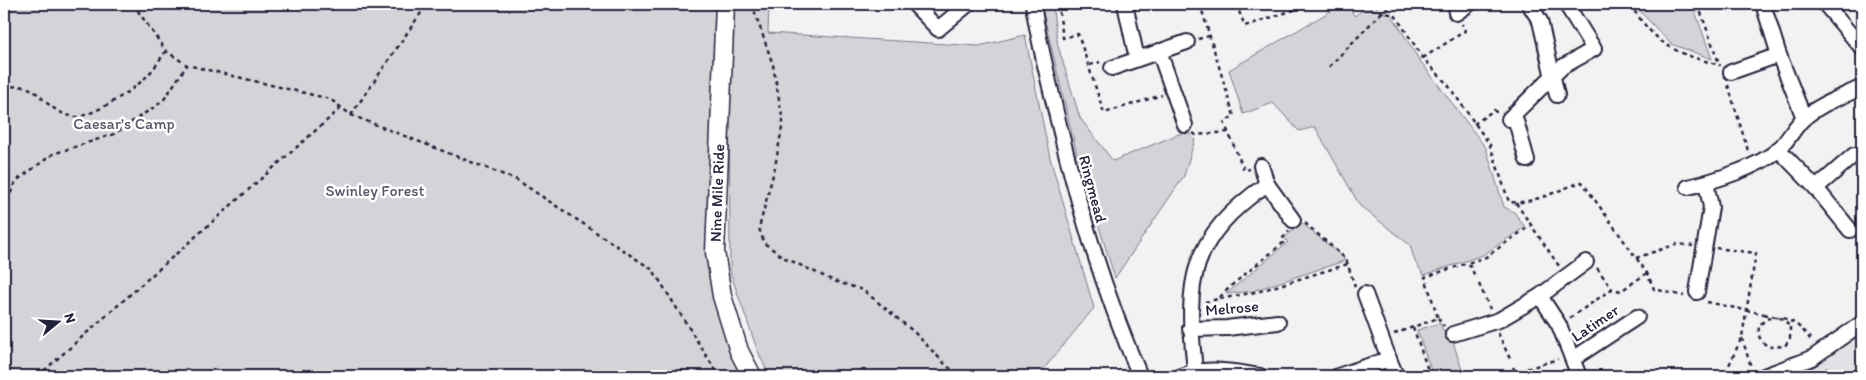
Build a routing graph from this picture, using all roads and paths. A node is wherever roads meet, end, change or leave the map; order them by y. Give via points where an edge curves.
1 (133, 4) edge
2 (427, 4) edge
3 (725, 4) edge
4 (752, 4) edge
5 (966, 4) edge
6 (1032, 4) edge
7 (1125, 4) edge
8 (1200, 4) edge
9 (1236, 4) edge
10 (1296, 4) edge
11 (1311, 4) edge
12 (1375, 4) edge
13 (1393, 4) edge
14 (1469, 4) edge
15 (1529, 4) edge
16 (1566, 4) edge
17 (1630, 4) edge
18 (1764, 4) edge
19 (1825, 4) edge
20 (920, 5) edge
21 (1297, 8) junction
22 (1382, 12) junction
23 (1456, 13) joint
24 (1187, 42) dead end
25 (1862, 48) edge
26 (166, 51) junction
27 (1160, 51) junction
28 (1779, 55) junction
29 (1423, 58) junction
30 (1137, 59) junction
31 (187, 65) junction
32 (1329, 67) dead end
33 (1112, 68) dead end
34 (1725, 69) joint
35 (1553, 76) junction
36 (1862, 87) edge
37 (4, 88) edge
38 (1557, 95) dead end
39 (341, 108) junction
40 (351, 115) junction
41 (1511, 116) junction
42 (1804, 118) junction
43 (1474, 124) junction
44 (1185, 125) joint
45 (1228, 132) junction
46 (1778, 149) junction
47 (1854, 155) dead end
48 (1527, 160) dead end
49 (1260, 166) joint
50 (1706, 183) junction
51 (1267, 184) junction
52 (1688, 187) dead end
53 (1816, 188) junction
54 (1516, 203) junction
55 (4, 208) edge
56 (1295, 222) junction
57 (1531, 225) junction
58 (1850, 230) dead end
59 (1705, 247) junction
60 (1636, 258) junction
61 (1586, 262) joint
62 (1468, 263) junction
63 (1348, 264) junction
64 (1647, 274) junction
65 (1566, 276) junction
66 (1476, 278) dead end
67 (1612, 289) junction
68 (1365, 294) joint
69 (1540, 296) junction
70 (1696, 297) junction
71 (1218, 299) junction
72 (1202, 302) dead end
73 (1747, 311) junction
74 (1637, 317) dead end
75 (1278, 322) dead end
76 (1862, 323) edge
77 (1559, 326) junction
78 (1413, 327) junction
79 (1190, 329) junction
80 (1453, 334) dead end
81 (1742, 337) junction
82 (1381, 339) junction
83 (1815, 344) dead end
84 (1572, 357) junction
85 (1389, 359) junction
86 (1513, 367) dead end
87 (1752, 367) dead end
88 (1826, 368) dead end
89 (1195, 370) junction
90 (1516, 373) junction
91 (38, 376) edge
92 (719, 376) edge
93 (752, 376) edge
94 (962, 376) edge
95 (1140, 376) edge
96 (1181, 376) edge
97 (1260, 376) edge
98 (1338, 376) edge
99 (1396, 376) edge
100 (1430, 376) edge
101 (1504, 376) edge
102 (1579, 376) edge
103 (1724, 376) edge
104 (1764, 376) edge
105 (1831, 376) edge

1 - 26 path
2 - 40 path
3 - 93 main road, Nine Mile Ride via 715,252 722,296 739,351
4 - 94 path via 773,65 783,122 759,228 764,243 783,257 834,281 863,290
5 - 20 street via 938,29
6 - 95 street, Ringmead via 1087,234 1118,326
7 - 30 street
8 - 45 path via 1234,116 1224,122
9 - 21 path via 1245,26
10 - 21 path
11 - 21 path
12 - 22 path
13 - 22 path
14 - 23 street
15 - 35 street via 1540,21
16 - 35 street via 1594,49 1562,67
17 - 34 path via 1663,44 1687,57
18 - 28 street
19 - 25 street
22 - 29 path via 1395,15
22 - 32 path
23 - 29 path via 1466,31
24 - 27 street
26 - 31 path
26 - 37 path via 148,76 130,90 92,111 74,116 59,112 36,91 18,85
27 - 30 street
27 - 44 street
28 - 34 street
28 - 42 street
29 - 43 path via 1448,85
30 - 33 street
31 - 39 path via 330,99
31 - 55 path via 162,101 114,134 53,154 16,181
35 - 38 street
35 - 41 street
36 - 42 street via 1824,104
39 - 40 path
39 - 91 path
40 - 92 path via 517,180 653,270
41 - 43 path via 1502,119 1494,110
41 - 48 street
42 - 46 street
43 - 54 path via 1490,145 1509,202
44 - 45 path via 1196,135
45 - 49 path via 1244,170
46 - 50 street via 1752,165
46 - 53 street
47 - 53 street
49 - 51 street
50 - 52 street
50 - 59 street via 1711,207
51 - 56 street
51 - 79 street, Melrose via 1240,203 1207,242 1198,262 1191,295
53 - 58 street
54 - 57 path
54 - 60 path via 1582,182
56 - 63 path via 1346,258
56 - 71 path via 1282,239 1283,243
57 - 62 path via 1486,258
57 - 65 path
59 - 60 path via 1678,244
59 - 70 street
59 - 73 path via 1756,253
60 - 64 path
61 - 65 street
61 - 67 path via 1590,259
62 - 66 path
62 - 78 path via 1425,277 1438,318
63 - 68 path via 1356,292
63 - 71 path via 1260,291
64 - 67 path via 1621,291
64 - 70 path via 1654,289
65 - 69 street
67 - 77 path
68 - 82 street
69 - 77 street, Latimer
69 - 80 street via 1499,320
70 - 73 path
71 - 72 path
73 - 81 path
73 - 83 path, bridge via 1764,314 1783,319 1790,327 1790,338 1785,346 1768,347 1761,340 1759,330 1762,322 1768,317 1776,315 1794,322
74 - 84 street, Latimer
75 - 79 street, Melrose
76 - 104 street via 1812,358
77 - 84 street, Latimer
78 - 82 path
78 - 100 path
79 - 89 street, Melrose
81 - 87 path
81 - 103 path
82 - 85 street
84 - 90 path
84 - 102 street, Latimer
85 - 98 street
85 - 99 street
86 - 90 path
88 - 105 path
89 - 96 street
89 - 97 street
90 - 101 path

